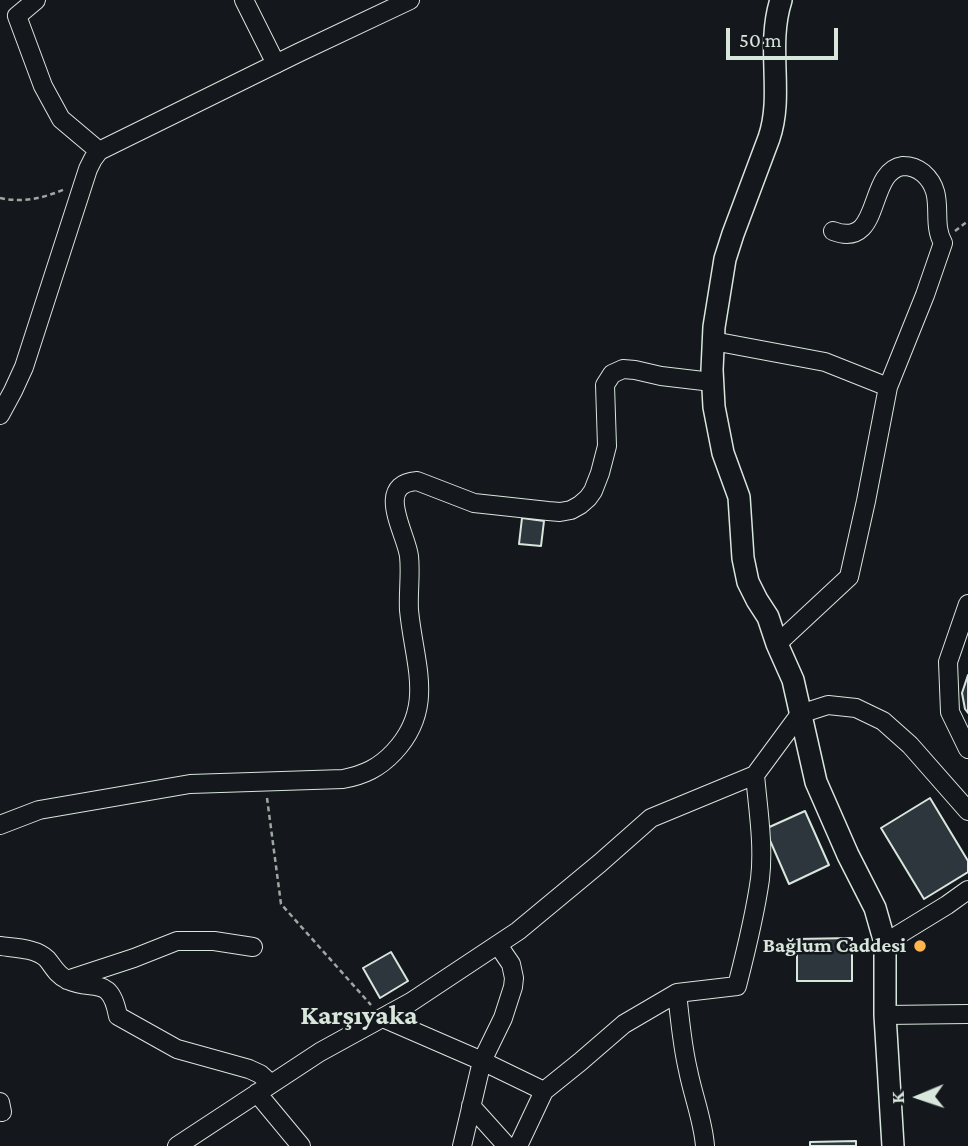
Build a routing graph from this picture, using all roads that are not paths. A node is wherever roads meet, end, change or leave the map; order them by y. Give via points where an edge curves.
1 (36, 0) edge
2 (244, 0) edge
3 (410, 0) edge
4 (781, 0) edge
5 (276, 64) junction
6 (99, 151) junction
7 (833, 231) dead end
8 (713, 341) junction
9 (712, 382) junction
10 (888, 387) junction
11 (0, 415) edge
12 (968, 604) edge
13 (777, 644) junction
14 (800, 715) junction
15 (968, 749) edge
16 (755, 775) junction
17 (968, 811) edge
18 (0, 825) edge
19 (968, 890) edge
20 (885, 943) junction
21 (498, 944) junction
22 (0, 946) edge
23 (253, 947) dead end
24 (67, 980) junction
25 (677, 993) junction
26 (885, 1014) junction
27 (968, 1014) edge
28 (383, 1018) junction
29 (482, 1061) junction
30 (264, 1088) junction
31 (544, 1091) junction
32 (471, 1105) junction
33 (177, 1146) edge
34 (301, 1146) edge
35 (461, 1146) edge
36 (507, 1146) edge
37 (518, 1146) edge
38 (705, 1146) edge
39 (894, 1146) edge

1 - 6 street via 17,16 43,86 61,119
2 - 5 street
3 - 5 street
4 - 8 main road via 774,30 773,123 727,252
5 - 6 street
6 - 11 street via 82,187 31,350
7 - 10 street via 853,233 863,226 890,171 902,166 922,172 935,189 943,243
8 - 9 main road
8 - 10 street via 825,362
9 - 13 main road via 723,453 739,497 745,571
9 - 18 street via 623,369 612,374 605,385 607,446 600,474 588,498 571,510 492,506 416,481 402,484 394,505 409,557 410,612 421,691 410,730 379,766 343,779 190,784 39,810
10 - 13 street via 849,577
12 - 15 street via 948,662 950,712
13 - 14 main road via 793,680
14 - 16 street
14 - 17 street via 828,705 856,708 883,721
14 - 20 main road via 816,782 875,908
16 - 21 street via 651,818
16 - 25 street via 760,877 737,986
19 - 20 street
20 - 26 main road
21 - 28 street
21 - 29 street via 510,964 513,987
22 - 24 street via 43,955
23 - 24 street via 177,941
24 - 30 street via 103,988 115,1002 118,1016 177,1049 260,1074
25 - 31 street via 624,1024
25 - 38 street via 684,1052
26 - 27 street
26 - 39 main road
28 - 29 street
28 - 30 street
29 - 31 street
29 - 32 street
30 - 33 street
30 - 34 street
31 - 37 street
32 - 35 street
32 - 36 street

